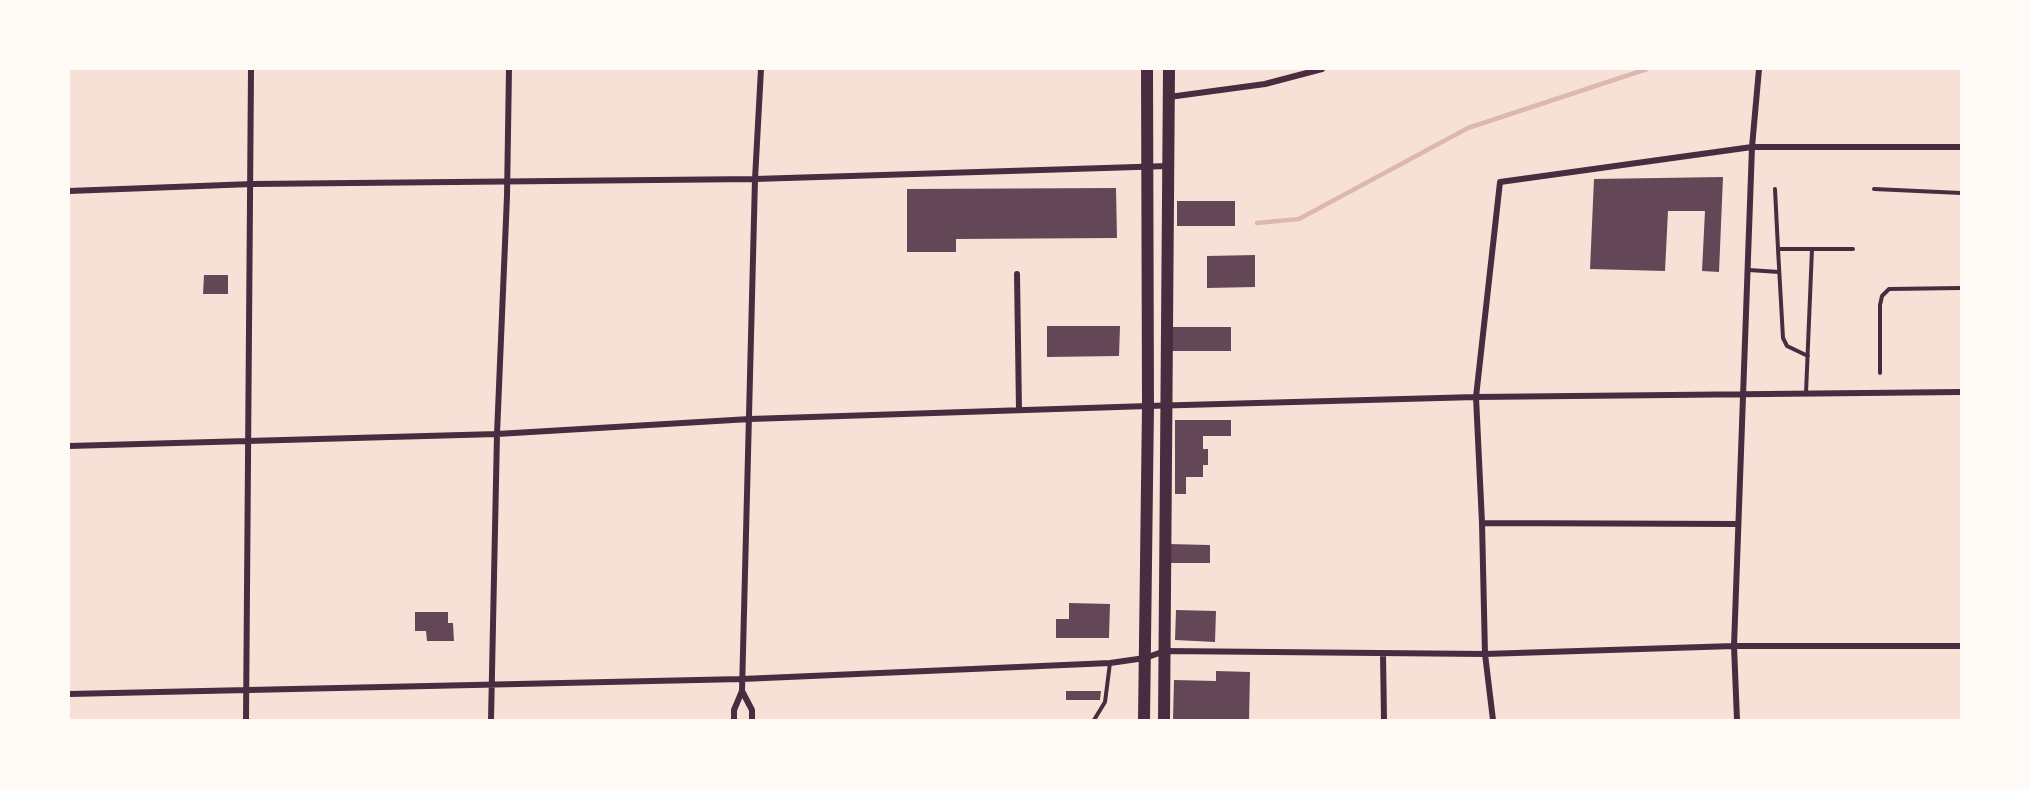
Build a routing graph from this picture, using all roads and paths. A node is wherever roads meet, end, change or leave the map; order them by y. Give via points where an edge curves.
1 (251, 69) edge
2 (509, 69) edge
3 (761, 69) edge
4 (1147, 69) edge
5 (1169, 69) edge
6 (1322, 69) edge
7 (1759, 69) edge
8 (1169, 97) junction
9 (1752, 147) junction
10 (1961, 147) edge
11 (1169, 166) junction
12 (1147, 167) junction
13 (756, 179) junction
14 (508, 180) junction
15 (252, 184) junction
16 (1775, 189) dead end
17 (1874, 189) dead end
18 (69, 191) edge
19 (1961, 194) edge
20 (1778, 249) junction
21 (1812, 249) junction
22 (1854, 249) dead end
23 (1749, 270) junction
24 (1779, 272) junction
25 (1017, 274) dead end
26 (1961, 288) edge
27 (1168, 289) junction
28 (1147, 290) junction
29 (1808, 356) junction
30 (1880, 373) dead end
31 (1961, 392) edge
32 (1806, 394) junction
33 (1743, 395) junction
34 (1476, 397) junction
35 (1148, 406) junction
36 (1168, 406) junction
37 (1019, 410) junction
38 (750, 419) junction
39 (497, 434) junction
40 (248, 441) junction
41 (69, 446) edge
42 (1482, 523) junction
43 (1738, 524) junction
44 (1146, 539) junction
45 (1166, 539) junction
46 (1734, 646) junction
47 (1961, 646) edge
48 (1165, 651) junction
49 (1383, 654) junction
50 (1485, 654) junction
51 (1145, 658) junction
52 (1110, 663) junction
53 (742, 679) junction
54 (491, 685) junction
55 (247, 691) junction
56 (742, 691) junction
57 (69, 694) edge
58 (1093, 719) edge
59 (246, 720) edge
60 (491, 720) edge
61 (734, 720) edge
62 (752, 720) edge
63 (1144, 720) edge
64 (1164, 720) edge
65 (1384, 720) edge
66 (1493, 720) edge
67 (1737, 720) edge

1 - 15 street
2 - 14 street
3 - 13 street
4 - 12 highway
5 - 8 highway
6 - 8 street via 1265,84
7 - 9 street
8 - 11 highway
9 - 10 street
9 - 23 street
9 - 34 street via 1500,182
11 - 12 street
11 - 27 highway
12 - 13 street
12 - 28 highway
13 - 14 street
13 - 38 street
14 - 15 street
14 - 39 street
15 - 18 street
15 - 40 street
16 - 20 lane
17 - 19 lane
20 - 21 lane
20 - 24 lane
21 - 22 lane
21 - 29 lane
23 - 24 lane
23 - 33 street
24 - 29 lane via 1783,338 1787,346
25 - 37 street
26 - 30 lane via 1889,290 1882,296
27 - 28 highway
27 - 36 highway
28 - 35 highway
29 - 32 lane
31 - 32 street
32 - 33 street
33 - 34 street
33 - 43 street
34 - 36 street
34 - 42 street
35 - 36 street
35 - 37 street
35 - 44 highway
36 - 45 highway
37 - 38 street
38 - 39 street
38 - 53 street
39 - 40 street
39 - 54 street
40 - 41 street
40 - 55 street
42 - 43 street
42 - 50 street
43 - 46 street
44 - 45 highway
44 - 51 highway
45 - 48 highway
46 - 47 street
46 - 50 street
46 - 67 street
48 - 49 street
48 - 51 street
48 - 64 highway
49 - 50 street
49 - 65 street
50 - 66 street
51 - 52 street
51 - 63 highway
52 - 53 street
52 - 58 lane via 1105,702
53 - 54 street
53 - 56 street
54 - 55 street
54 - 60 street
55 - 57 street
55 - 59 street
56 - 61 street
56 - 62 street via 752,710

